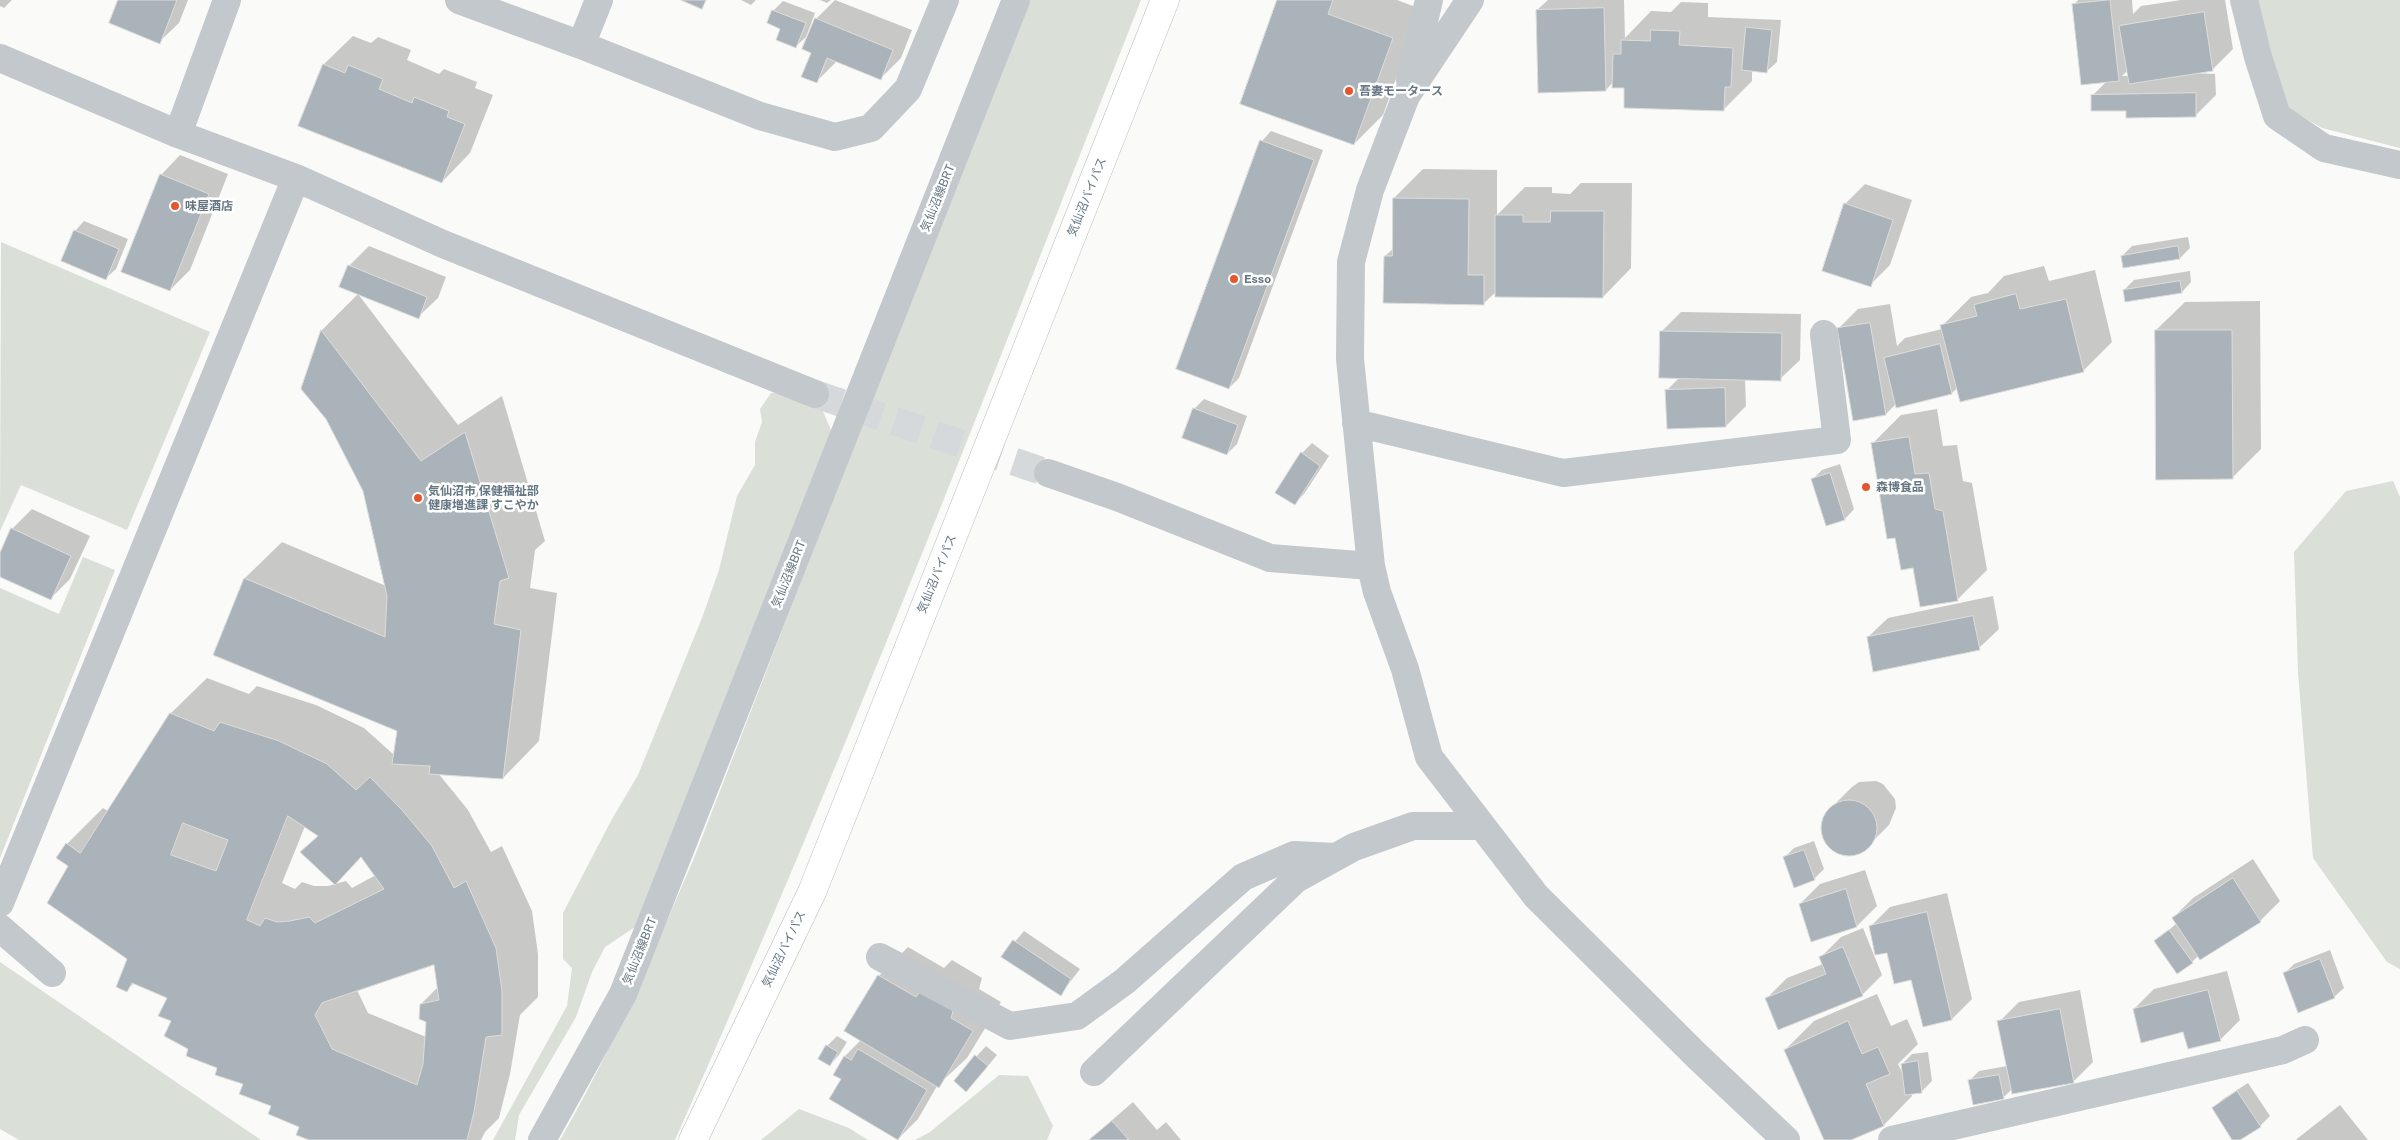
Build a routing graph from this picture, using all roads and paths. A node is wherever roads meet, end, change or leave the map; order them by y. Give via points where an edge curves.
1 (227, 0) edge
2 (459, 0) edge
3 (599, 0) edge
4 (945, 0) edge
5 (1016, 0) edge
6 (1165, 0) edge
7 (1430, 0) edge
8 (1470, 0) edge
9 (2244, 0) edge
10 (581, 45) junction
11 (0, 58) edge
12 (1406, 96) junction
13 (178, 134) junction
14 (2400, 165) edge
15 (296, 178) junction
16 (1824, 334) dead end
17 (815, 394) tunnel mouth
18 (1356, 423) junction
19 (1048, 474) tunnel mouth
20 (1371, 566) junction
21 (1482, 826) junction
22 (1336, 857) junction
23 (0, 903) edge
24 (0, 928) edge
25 (880, 957) dead end
26 (52, 973) dead end
27 (2305, 1040) dead end
28 (1094, 1072) dead end
29 (542, 1140) edge
30 (693, 1140) edge
31 (1786, 1140) edge
32 (1892, 1140) edge

1 - 13 street
2 - 10 street
3 - 10 street
4 - 10 street via 908,89 871,128 836,137 760,116
5 - 29 street, 気仙沼線BRT via 623,994
6 - 30 highway, 気仙沼バイパス via 812,892
7 - 12 street
8 - 12 street
9 - 14 street via 2276,116 2324,148
11 - 13 street
12 - 18 street via 1370,190 1352,262 1350,358
13 - 15 street
15 - 17 street via 443,244
15 - 23 street
16 - 18 street via 1837,440 1563,473
18 - 20 street
19 - 20 street via 1117,497 1270,558
20 - 21 street via 1405,669 1429,757
21 - 22 street via 1413,826 1354,847
21 - 31 street via 1536,896
22 - 25 street via 1294,855 1243,877 1125,981 1077,1016 1010,1026
22 - 28 street via 1296,880
24 - 26 street
27 - 32 street via 2283,1050

